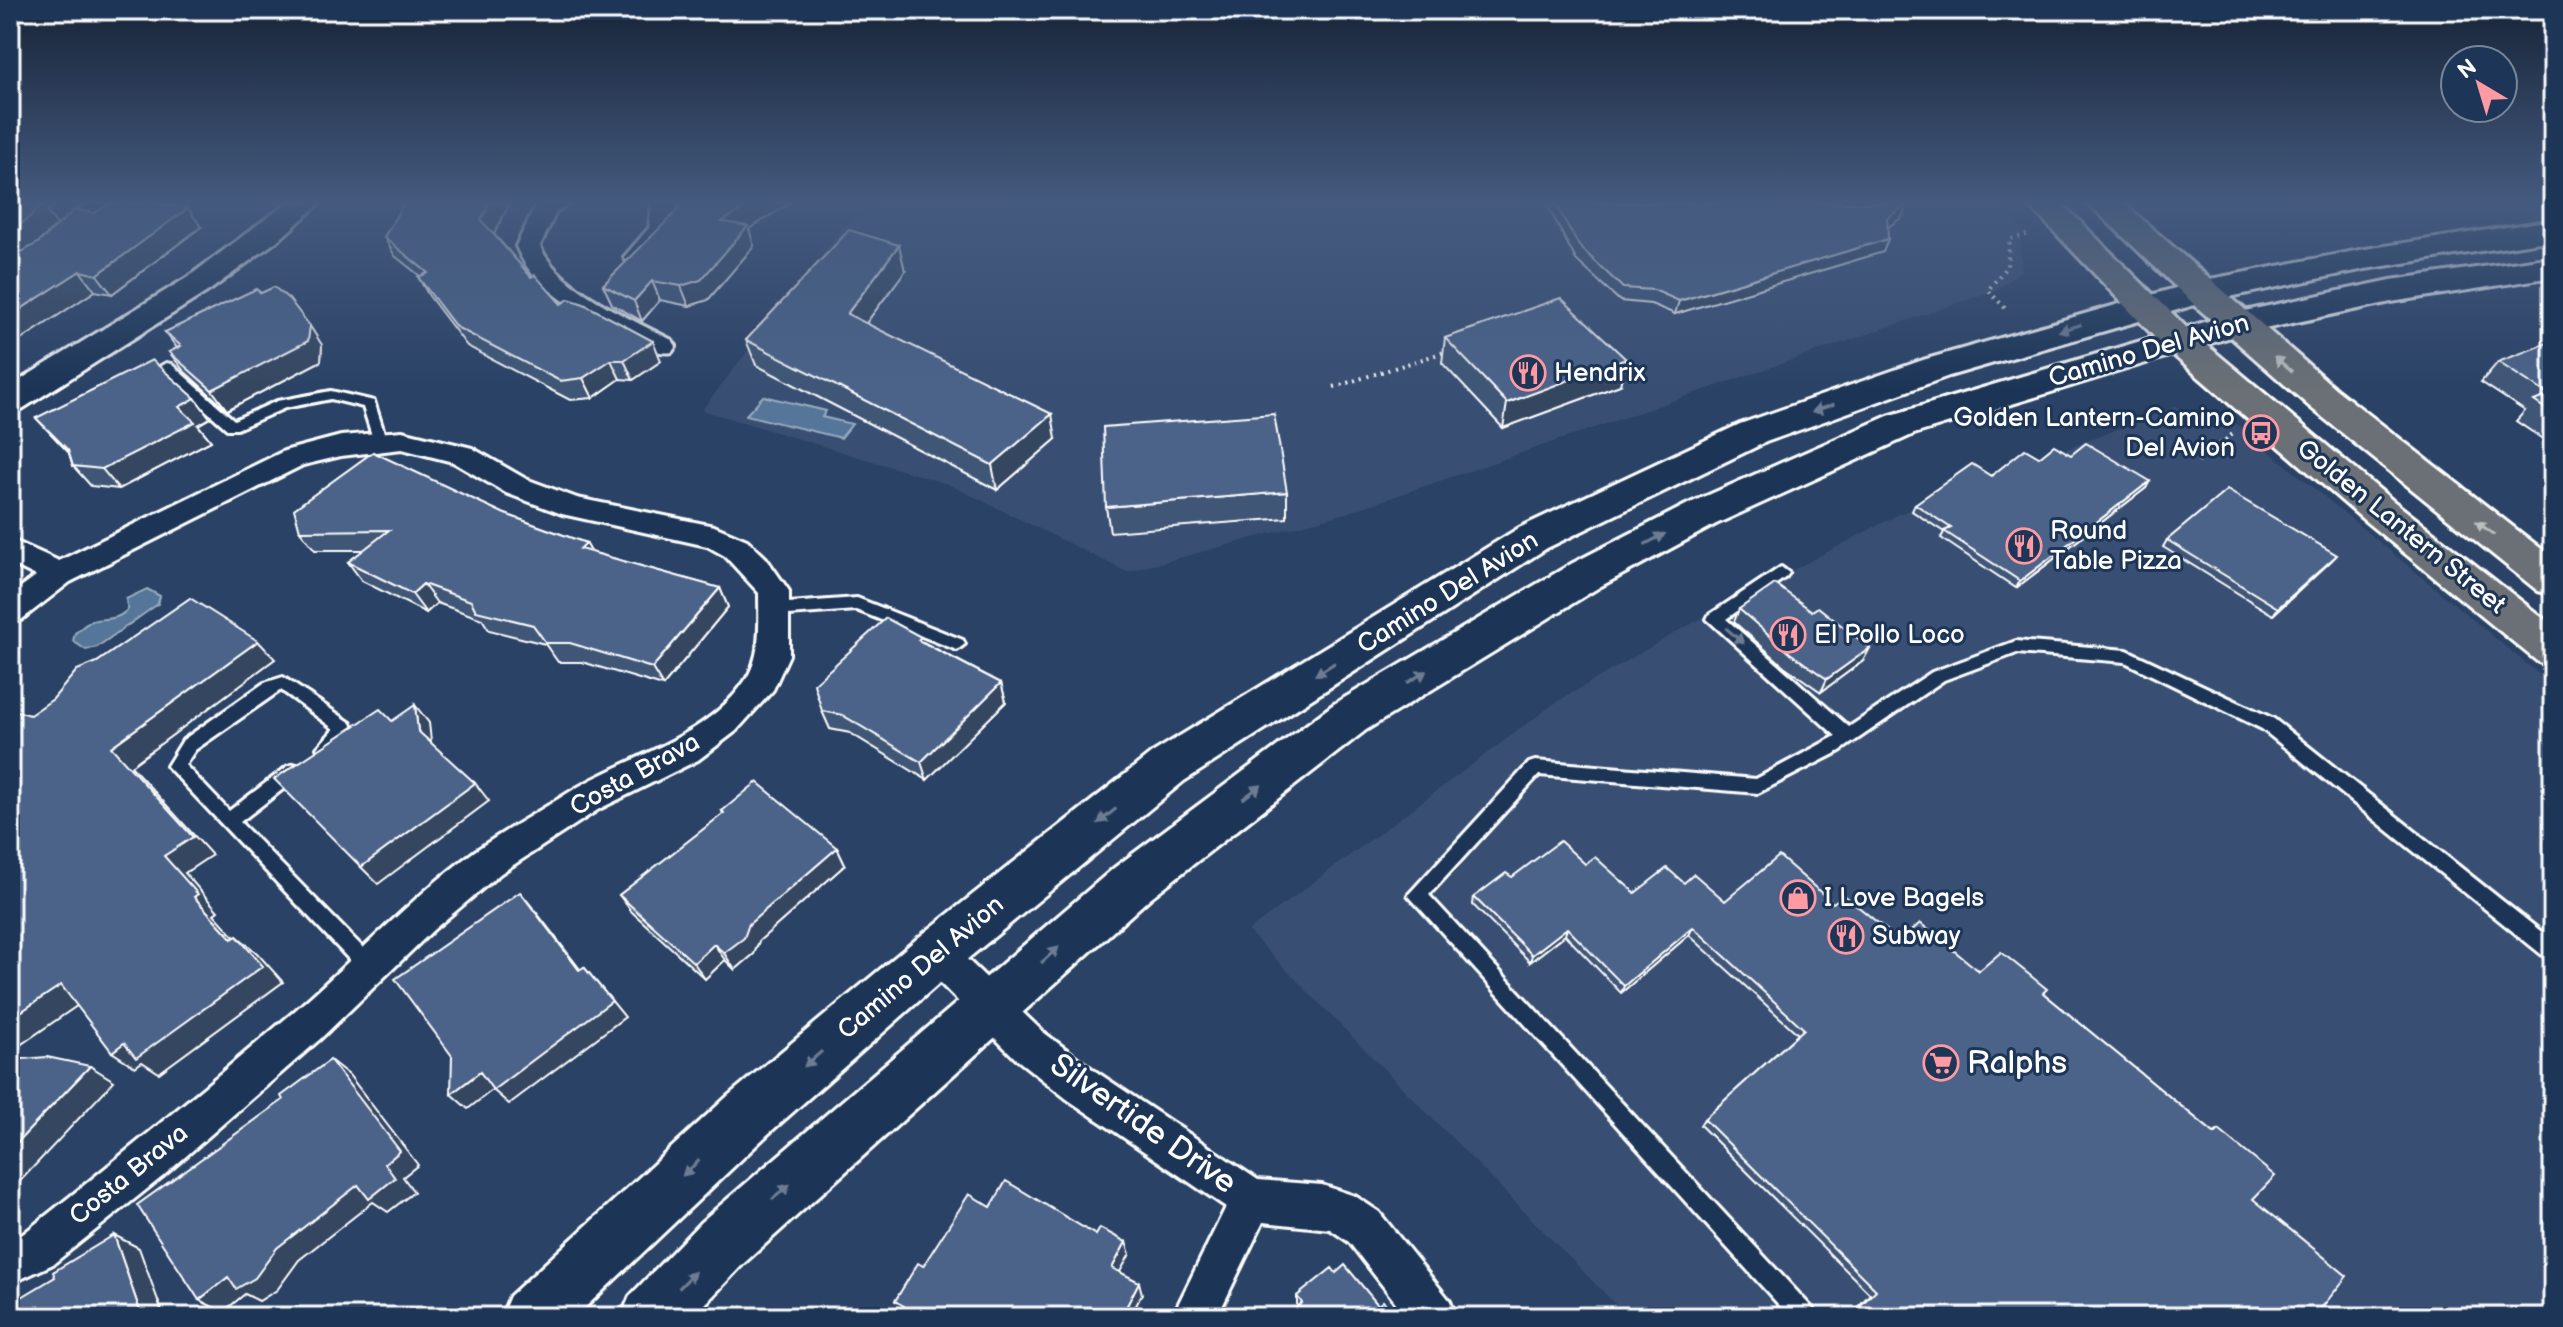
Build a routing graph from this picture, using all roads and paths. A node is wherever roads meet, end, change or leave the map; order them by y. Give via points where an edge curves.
1 (223, 265) edge
2 (539, 265) edge
3 (627, 265) edge
4 (2007, 265) edge
5 (2095, 265) edge
6 (2171, 265) edge
7 (2335, 265) edge
8 (2553, 267) edge
9 (2200, 292) junction
10 (588, 306) junction
11 (2145, 306) junction
12 (2005, 308) dead end
13 (2235, 324) junction
14 (2177, 339) junction
15 (663, 346) dead end
16 (1462, 347) edge
17 (166, 367) edge
18 (1334, 387) dead end
19 (10, 401) edge
20 (2231, 434) dead end
21 (380, 442) junction
22 (2198, 462) dead end
23 (10, 550) edge
24 (1781, 573) dead end
25 (59, 574) junction
26 (2553, 580) edge
27 (775, 610) junction
28 (10, 612) edge
29 (957, 644) dead end
30 (2553, 650) edge
31 (1848, 736) junction
32 (229, 821) junction
33 (2553, 952) edge
34 (936, 954) junction
35 (368, 966) junction
36 (991, 1007) junction
37 (1252, 1200) junction
38 (10, 1262) edge
39 (531, 1317) edge
40 (651, 1317) edge
41 (1194, 1317) edge
42 (1434, 1317) edge
43 (1805, 1317) edge

1 - 19 street
2 - 10 street
3 - 10 street
4 - 12 path via 1988,290
5 - 11 main road, Golden Lantern Street
6 - 9 main road, Golden Lantern Street
7 - 9 main road, Camino Del Avion
8 - 13 main road, Camino Del Avion via 2391,291
9 - 11 main road, Camino Del Avion
9 - 13 main road, Golden Lantern Street
10 - 15 street
11 - 14 main road, Golden Lantern Street
11 -> 34 main road, Camino Del Avion via 1936,368 1753,433 1533,538 1168,767
13 - 14 main road, Camino Del Avion
26 -> 13 main road, Golden Lantern Street via 2420,479
14 - 30 main road, Golden Lantern Street
36 -> 14 main road, Camino Del Avion via 1132,883 1350,717 1586,575 1702,514 1901,425
16 - 18 path
17 - 21 lane via 232,426 282,404 331,395 369,404
20 - 22 path
21 - 25 street, Costa Brava via 294,458
21 - 27 street, Costa Brava via 402,440 462,455 516,486 572,507 714,537 755,566 774,591
23 - 25 street
24 -> 31 lane via 1715,619
25 - 28 street, Costa Brava
27 - 29 lane via 857,604
27 - 35 street, Costa Brava via 773,655 757,690 724,722 686,750 587,799 488,862
31 - 33 lane via 1938,676 2016,647 2127,656 2268,724
31 - 43 lane via 1758,786 1535,768 1417,895
32 - 32 lane via 175,766 189,745 283,683 345,728
32 - 35 lane
34 - 36 street, Silvertide Drive
34 -> 39 main road, Camino Del Avion via 748,1115
35 - 38 street, Costa Brava via 147,1162 38,1249
36 - 37 street, Silvertide Drive via 1029,1045 1109,1106
40 -> 36 main road, Camino Del Avion via 722,1243
37 - 41 street
37 - 42 street, Silvertide Drive via 1340,1211 1364,1227

